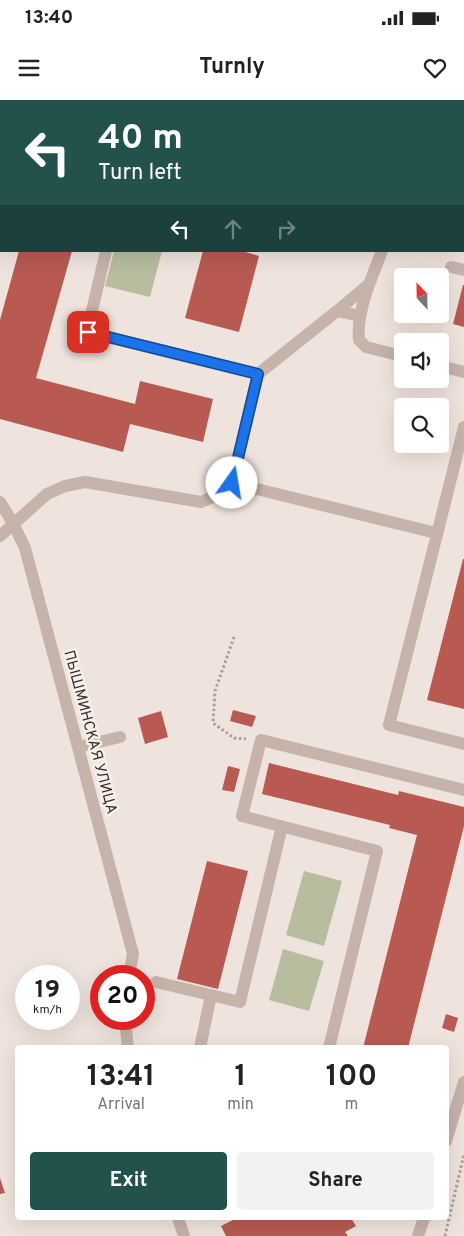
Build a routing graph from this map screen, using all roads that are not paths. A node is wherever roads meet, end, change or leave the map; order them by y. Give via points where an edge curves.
1 (106, 252) edge
2 (382, 252) edge
3 (450, 267) dead end
4 (464, 270) edge
5 (370, 284) junction
6 (337, 311) junction
7 (360, 316) junction
8 (394, 354) edge
9 (449, 368) edge
10 (464, 372) edge
11 (258, 374) junction
12 (464, 428) edge
13 (232, 483) junction
14 (0, 502) edge
15 (13, 523) junction
16 (436, 533) junction
17 (0, 536) edge
18 (120, 737) dead end
19 (464, 744) edge
20 (78, 746) junction
21 (464, 790) edge
22 (282, 826) junction
23 (131, 965) edge
24 (156, 982) dead end
25 (211, 995) junction
26 (126, 1030) edge
27 (128, 1045) edge
28 (201, 1045) edge
29 (330, 1045) edge
30 (464, 1082) edge
31 (449, 1132) edge
32 (179, 1220) edge
33 (423, 1220) edge
34 (184, 1236) edge
35 (418, 1236) edge

1 - 11 street via 88,332
2 - 5 street
3 - 4 street
5 - 6 street
5 - 7 street
6 - 7 street
6 - 11 street
7 - 8 street via 358,340 366,347
9 - 10 street
11 - 13 street
12 - 16 street
13 - 15 street via 218,495 201,502 85,482 47,494
13 - 16 street
14 - 15 street, ПЫШМИНСКАЯ УЛИЦА
15 - 17 street
15 - 20 street, ПЫШМИНСКАЯ УЛИЦА via 25,548
16 - 19 street via 389,725
18 - 20 street
20 - 23 street, ПЫШМИНСКАЯ УЛИЦА via 133,954
21 - 22 street via 261,740 242,816
22 - 25 street via 240,1002
22 - 29 street via 377,851
24 - 25 street
25 - 28 street
26 - 27 street
30 - 31 street
32 - 34 street
33 - 35 street

